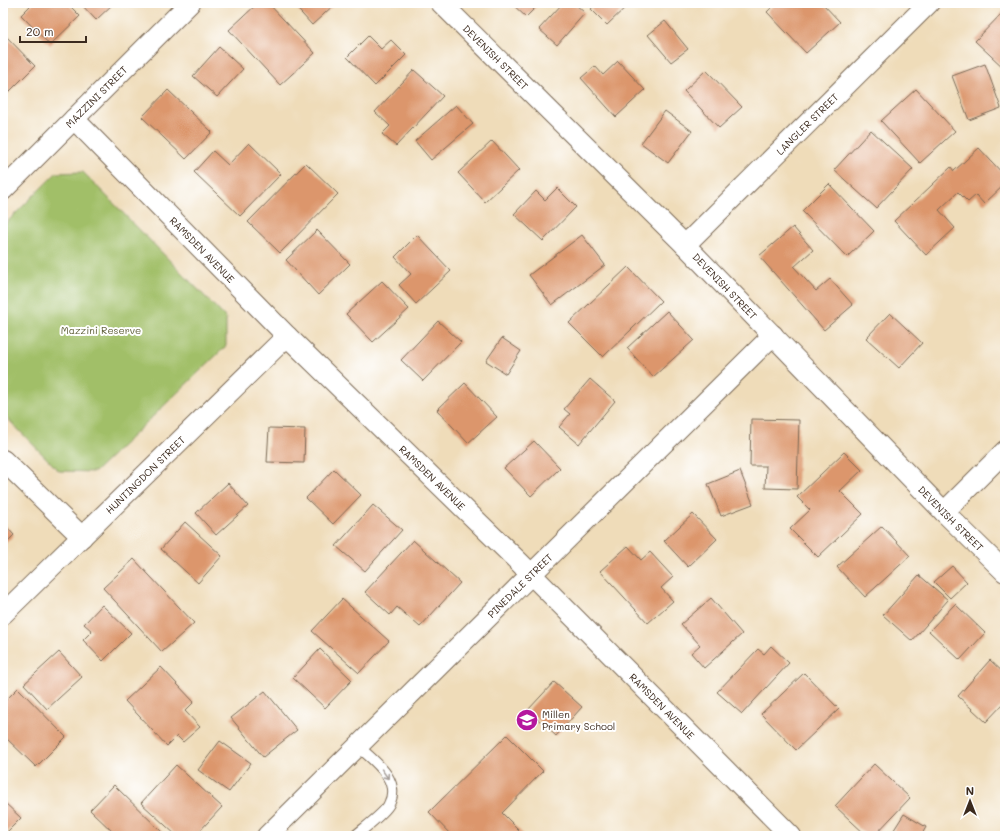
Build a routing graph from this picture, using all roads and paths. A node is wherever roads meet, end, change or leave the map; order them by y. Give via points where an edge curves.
1 (190, 3) edge
2 (441, 3) edge
3 (929, 3) edge
4 (74, 119) junction
5 (3, 190) edge
6 (685, 245) junction
7 (773, 335) junction
8 (287, 336) junction
9 (1005, 451) edge
10 (3, 460) edge
11 (944, 512) junction
12 (82, 537) junction
13 (1005, 572) edge
14 (530, 574) junction
15 (3, 614) edge
16 (358, 746) junction
17 (267, 836) edge
18 (355, 836) edge
19 (791, 836) edge

1 - 4 street, MAZZINI STREET
2 - 6 street, DEVENISH STREET
3 - 6 street, LANGLER STREET
4 - 5 street, MAZZINI STREET
4 - 8 street, RAMSDEN AVENUE
6 - 7 street, DEVENISH STREET
7 - 11 street, DEVENISH STREET
7 - 14 street, PINEDALE STREET
8 - 12 street, HUNTINGDON STREET
8 - 14 street, RAMSDEN AVENUE
9 - 11 street
10 - 12 street
11 - 13 street, DEVENISH STREET
12 - 15 street, HUNTINGDON STREET
14 - 16 street, PINEDALE STREET
14 - 19 street, RAMSDEN AVENUE
16 - 17 street, PINEDALE STREET
16 -> 18 lane via 382,768 390,781 392,793 389,805

